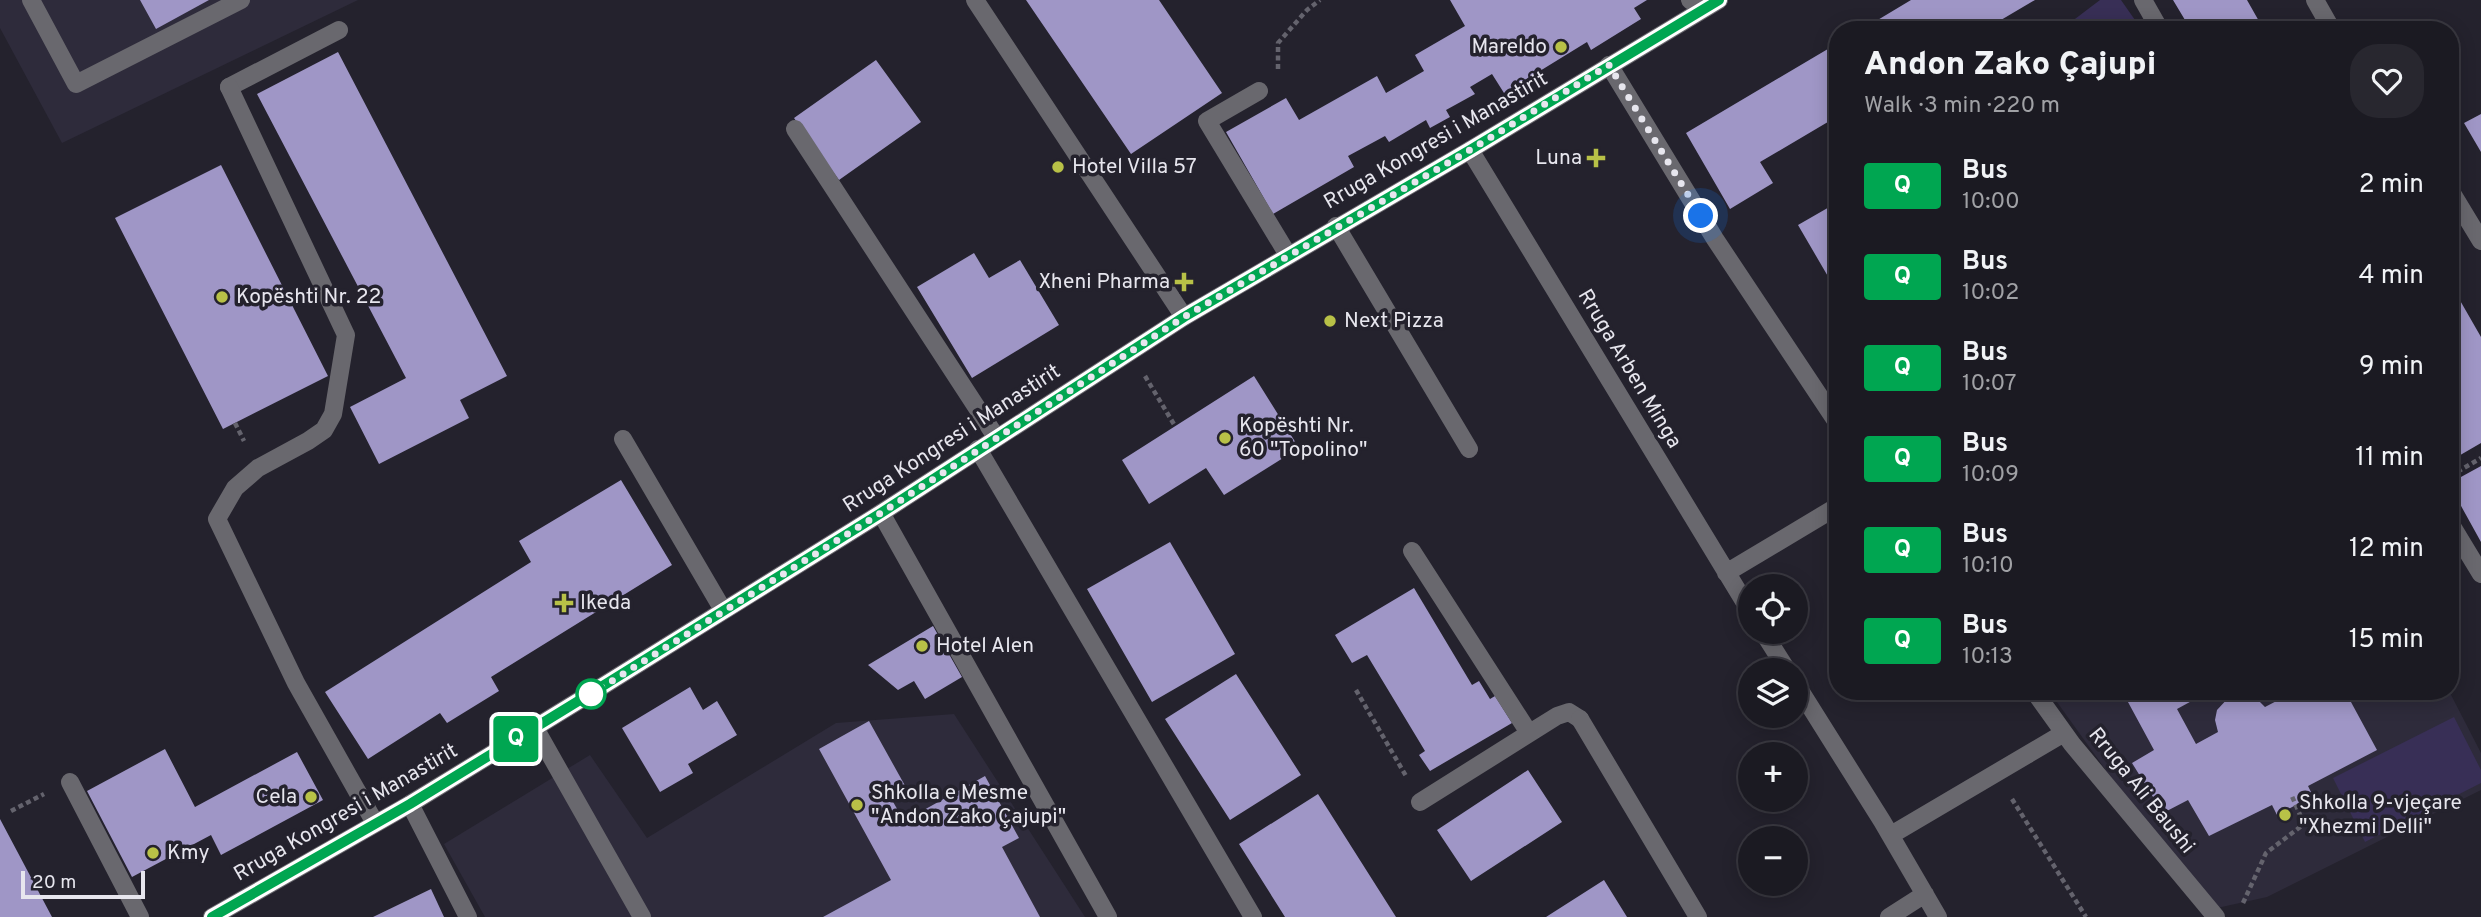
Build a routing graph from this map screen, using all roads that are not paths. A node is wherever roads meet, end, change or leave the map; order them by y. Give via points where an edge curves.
1 (31, 0) edge
2 (241, 0) edge
3 (975, 0) edge
4 (2143, 0) edge
5 (2315, 0) edge
6 (1704, 3) edge
7 (2155, 21) edge
8 (2327, 21) edge
9 (339, 30) dead end
10 (1609, 65) junction
11 (1259, 91) dead end
12 (795, 129) dead end
13 (1470, 150) junction
14 (2459, 205) edge
15 (1336, 226) junction
16 (2481, 241) edge
17 (1288, 255) junction
18 (1184, 317) junction
19 (1829, 410) edge
20 (996, 437) junction
21 (623, 439) dead end
22 (978, 449) junction
23 (1469, 449) dead end
24 (1829, 511) edge
25 (881, 513) junction
26 (2459, 538) edge
27 (1412, 551) dead end
28 (1726, 573) junction
29 (2481, 574) edge
30 (1738, 592) edge
31 (723, 610) junction
32 (2040, 700) edge
33 (1808, 703) edge
34 (535, 728) junction
35 (1529, 733) junction
36 (2064, 733) junction
37 (70, 782) dead end
38 (1420, 802) road end
39 (410, 804) junction
40 (375, 823) junction
41 (1891, 835) junction
42 (1925, 894) junction
43 (140, 917) edge
44 (212, 917) edge
45 (468, 917) edge
46 (642, 917) edge
47 (1108, 917) edge
48 (1253, 917) edge
49 (1698, 917) edge
50 (1889, 917) edge
51 (1938, 917) edge
52 (2216, 917) edge

1 - 2 street via 76,84
3 - 18 street
4 - 7 street
5 - 8 street
6 - 10 street, Rruga Kongresi i Manastirit
9 - 40 street via 229,86 346,335 333,414 324,429 258,468 235,488 217,519 296,683
10 - 13 street, Rruga Kongresi i Manastirit
10 - 19 street via 1715,239
11 - 17 street via 1207,121
12 - 20 street
13 - 15 street, Rruga Kongresi i Manastirit
13 - 28 street, Rruga Arben Minga
14 - 16 street
15 - 17 street, Rruga Kongresi i Manastirit
15 - 23 street
17 - 18 street, Rruga Kongresi i Manastirit
18 - 20 street, Rruga Kongresi i Manastirit
20 - 22 street, Rruga Kongresi i Manastirit
21 - 31 street
22 - 25 street, Rruga Kongresi i Manastirit
22 - 48 street
24 - 28 street
25 - 31 street, Rruga Kongresi i Manastirit
25 - 47 street
26 - 29 street
27 - 35 street
28 - 30 street, Rruga Arben Minga
31 - 34 street, Rruga Kongresi i Manastirit
32 - 36 street, Rruga Ali Baushi
33 - 41 street
34 - 39 street, Rruga Kongresi i Manastirit
34 - 46 street
35 - 38 street
35 - 49 street via 1569,712 1580,719
36 - 41 street
36 - 52 street, Rruga Ali Baushi
37 - 43 street
39 - 40 street, Rruga Kongresi i Manastirit
39 - 45 street
40 - 44 street, Rruga Kongresi i Manastirit
41 - 42 street
42 - 50 street
42 - 51 street

